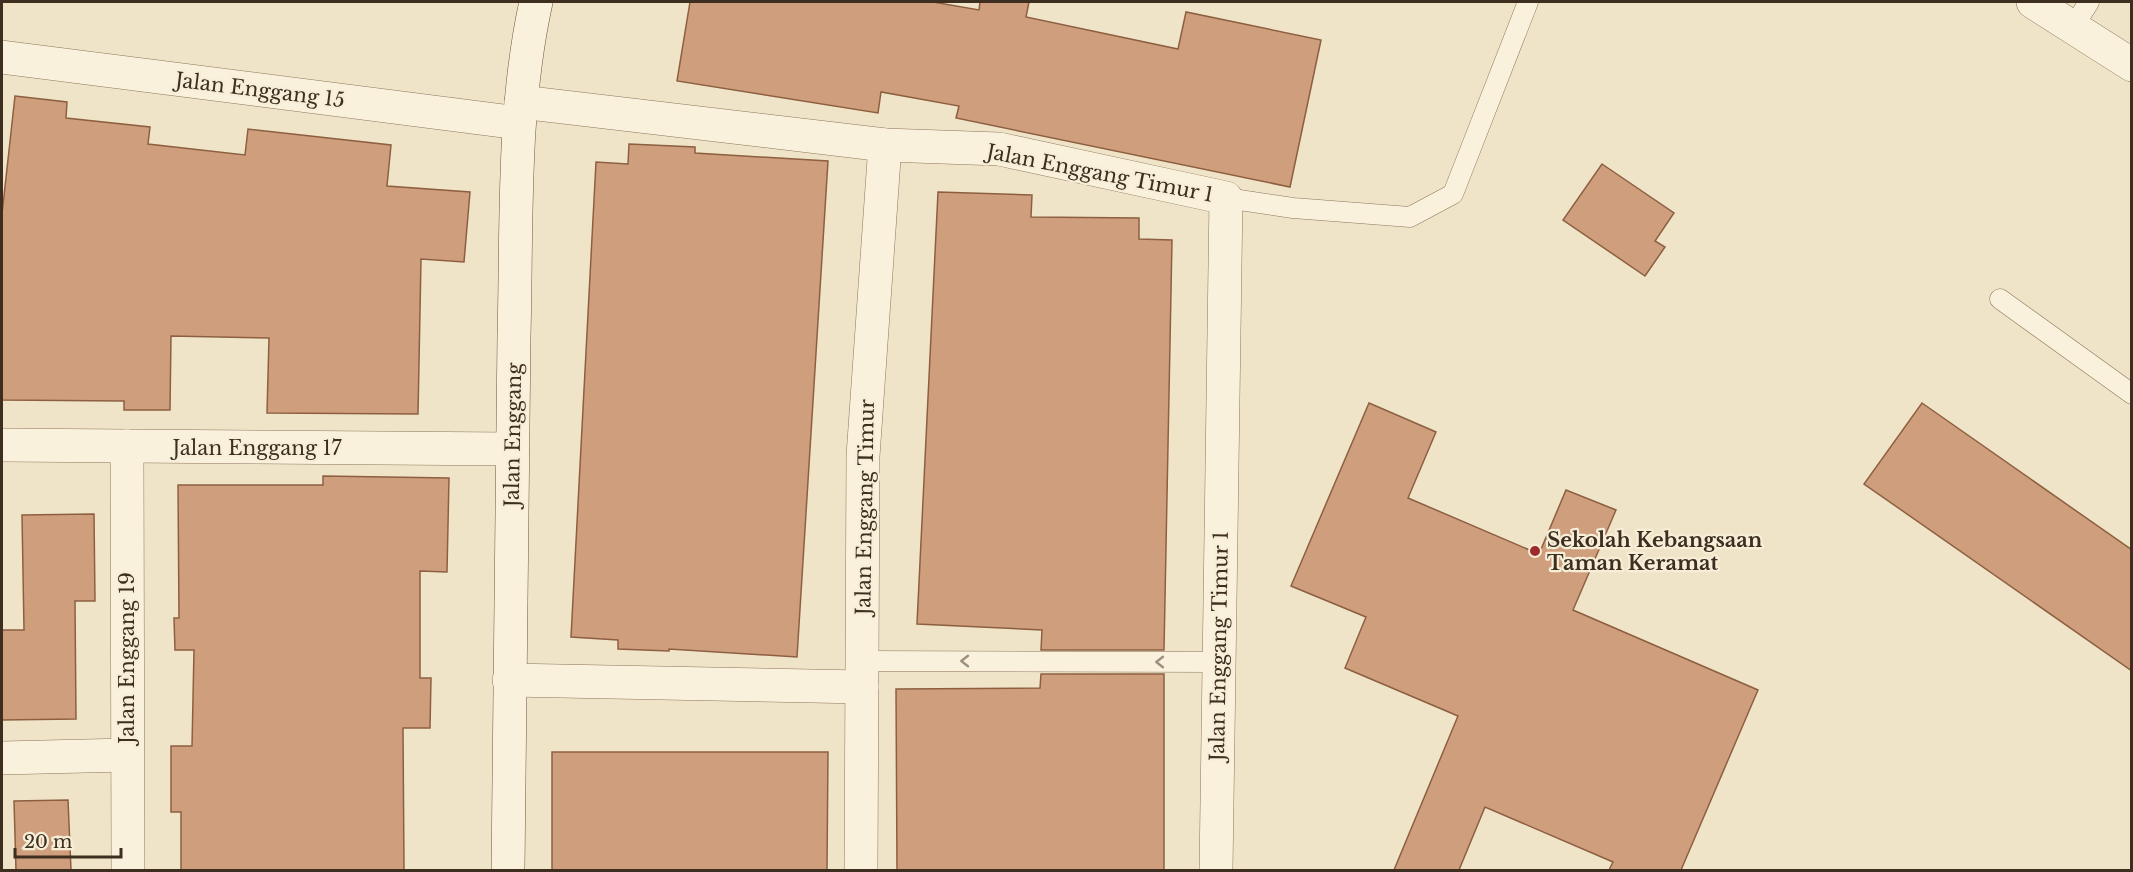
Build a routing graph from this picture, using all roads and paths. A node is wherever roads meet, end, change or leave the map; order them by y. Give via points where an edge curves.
1 (536, 2) edge
2 (1528, 2) edge
3 (2033, 2) edge
4 (2081, 14) edge
5 (2, 57) edge
6 (2132, 65) edge
7 (520, 112) junction
8 (885, 145) junction
9 (1226, 198) junction
10 (2000, 299) dead end
11 (2132, 394) edge
12 (2, 445) edge
13 (127, 446) junction
14 (512, 449) junction
15 (1219, 662) junction
16 (862, 674) junction
17 (509, 680) junction
18 (127, 755) junction
19 (2, 758) edge
20 (129, 870) edge
21 (508, 870) edge
22 (861, 870) edge
23 (1215, 870) edge

1 - 7 street, Jalan Enggang
2 - 9 lane via 1453,194 1410,217 1293,208
3 - 4 street
4 - 6 street
5 - 7 street, Jalan Enggang 15
7 - 8 street, Jalan Enggang Timur 1
7 - 14 street, Jalan Enggang
8 - 9 street, Jalan Enggang Timur 1 via 999,149
8 - 16 street, Jalan Enggang Timur via 863,456
9 - 15 street, Jalan Enggang Timur 1
10 - 11 lane
12 - 13 street, Jalan Enggang 17
13 - 14 street, Jalan Enggang 17
13 - 18 street, Jalan Enggang 19
14 - 17 street, Jalan Enggang
15 -> 16 lane
15 - 23 street, Jalan Enggang Timur 1
16 - 17 street
16 - 22 street, Jalan Enggang Timur
17 - 21 street, Jalan Enggang
18 - 19 street
18 - 20 street, Jalan Enggang 19

